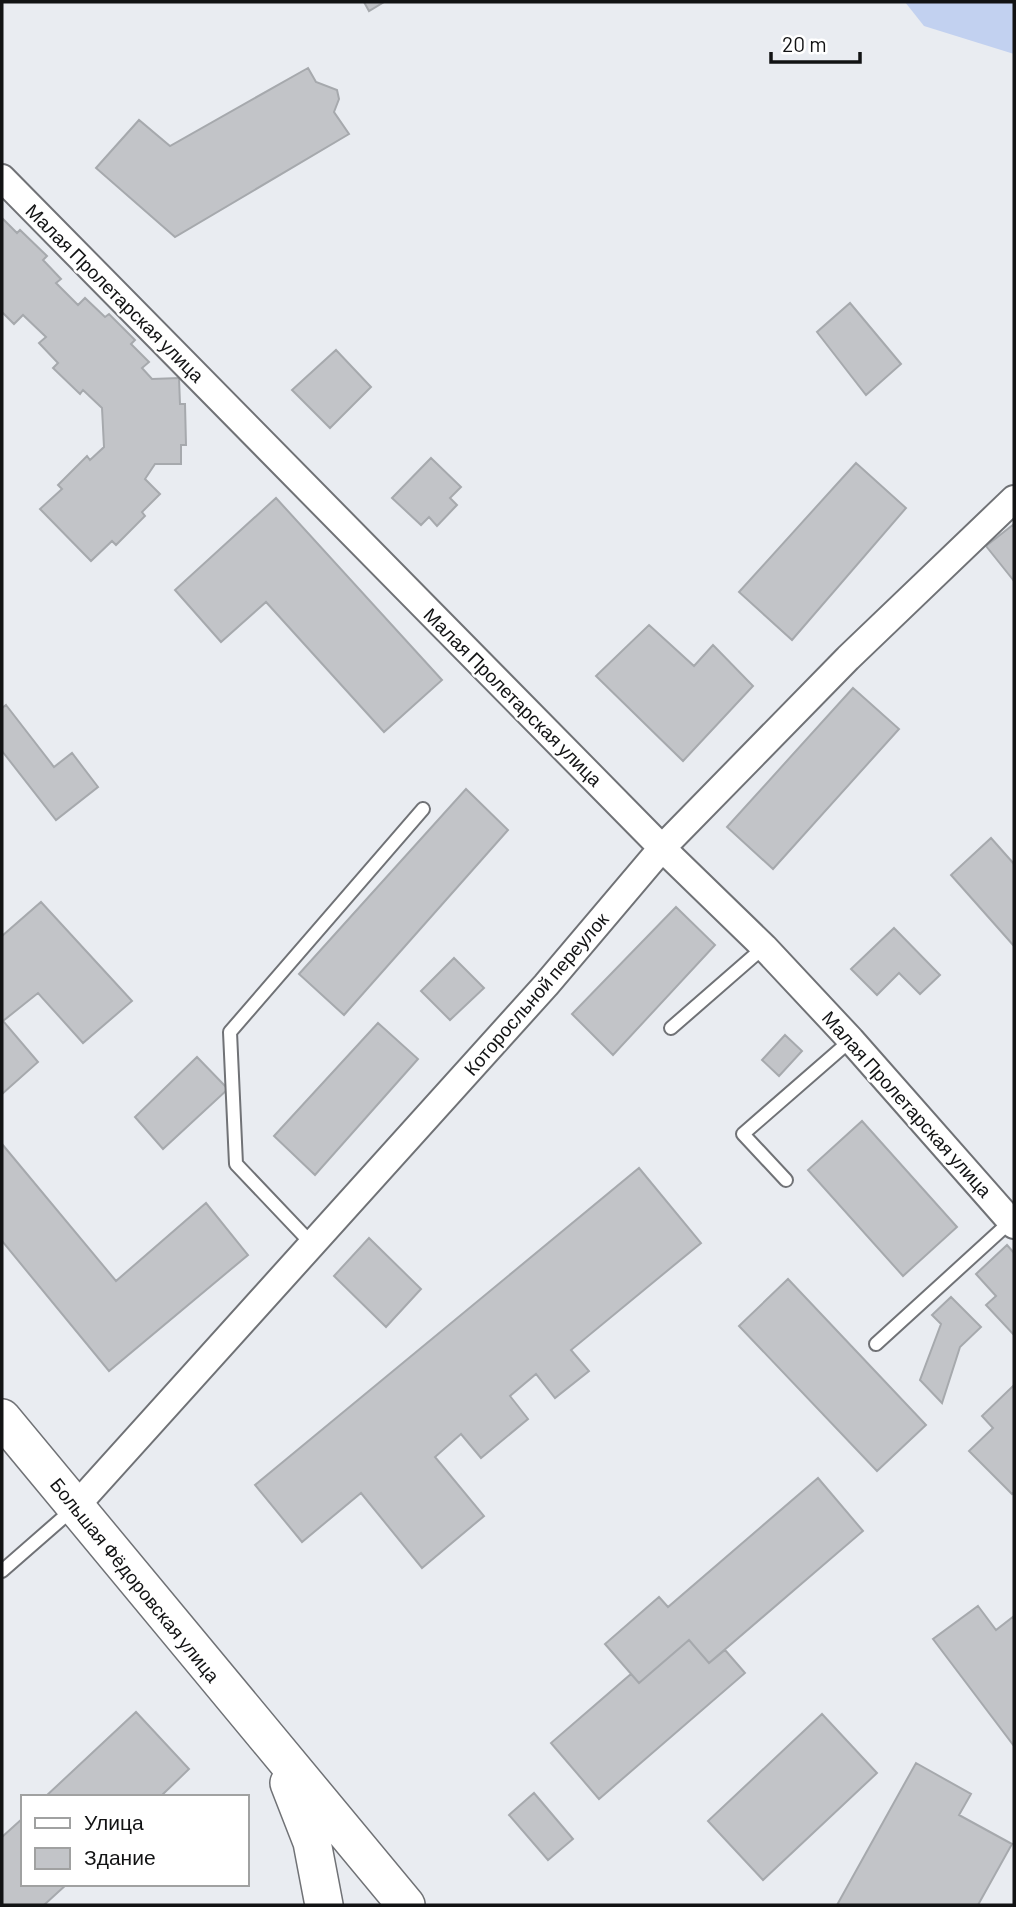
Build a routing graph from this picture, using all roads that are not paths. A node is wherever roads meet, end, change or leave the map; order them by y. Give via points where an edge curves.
1 (2, 178) edge
2 (1014, 499) edge
3 (423, 809) dead end
4 (662, 848) junction
5 (764, 947) junction
6 (671, 1028) dead end
7 (851, 1040) junction
8 (786, 1180) dead end
9 (1013, 1223) edge
10 (312, 1244) junction
11 (876, 1344) dead end
12 (2, 1418) edge
13 (75, 1507) junction
14 (2, 1571) edge
15 (268, 1741) junction
16 (324, 1905) edge
17 (406, 1905) edge

1 - 4 street, Малая Пролетарская улица
2 - 4 street, Которосльной переулок via 848,658
3 - 10 lane via 230,1032 236,1164
4 - 5 street, Малая Пролетарская улица
4 - 10 street, Которосльной переулок via 547,985
5 - 6 lane
5 - 7 street, Малая Пролетарская улица
7 - 8 lane via 743,1135
7 - 9 street, Малая Пролетарская улица
9 - 11 lane
10 - 13 street, Которосльной переулок
12 - 13 main road, Большая Фёдоровская улица
13 - 14 lane
13 - 15 main road, Большая Фёдоровская улица
15 - 16 main road, Большая Фёдоровская улица via 307,1825
15 - 17 main road, Большая Фёдоровская улица

